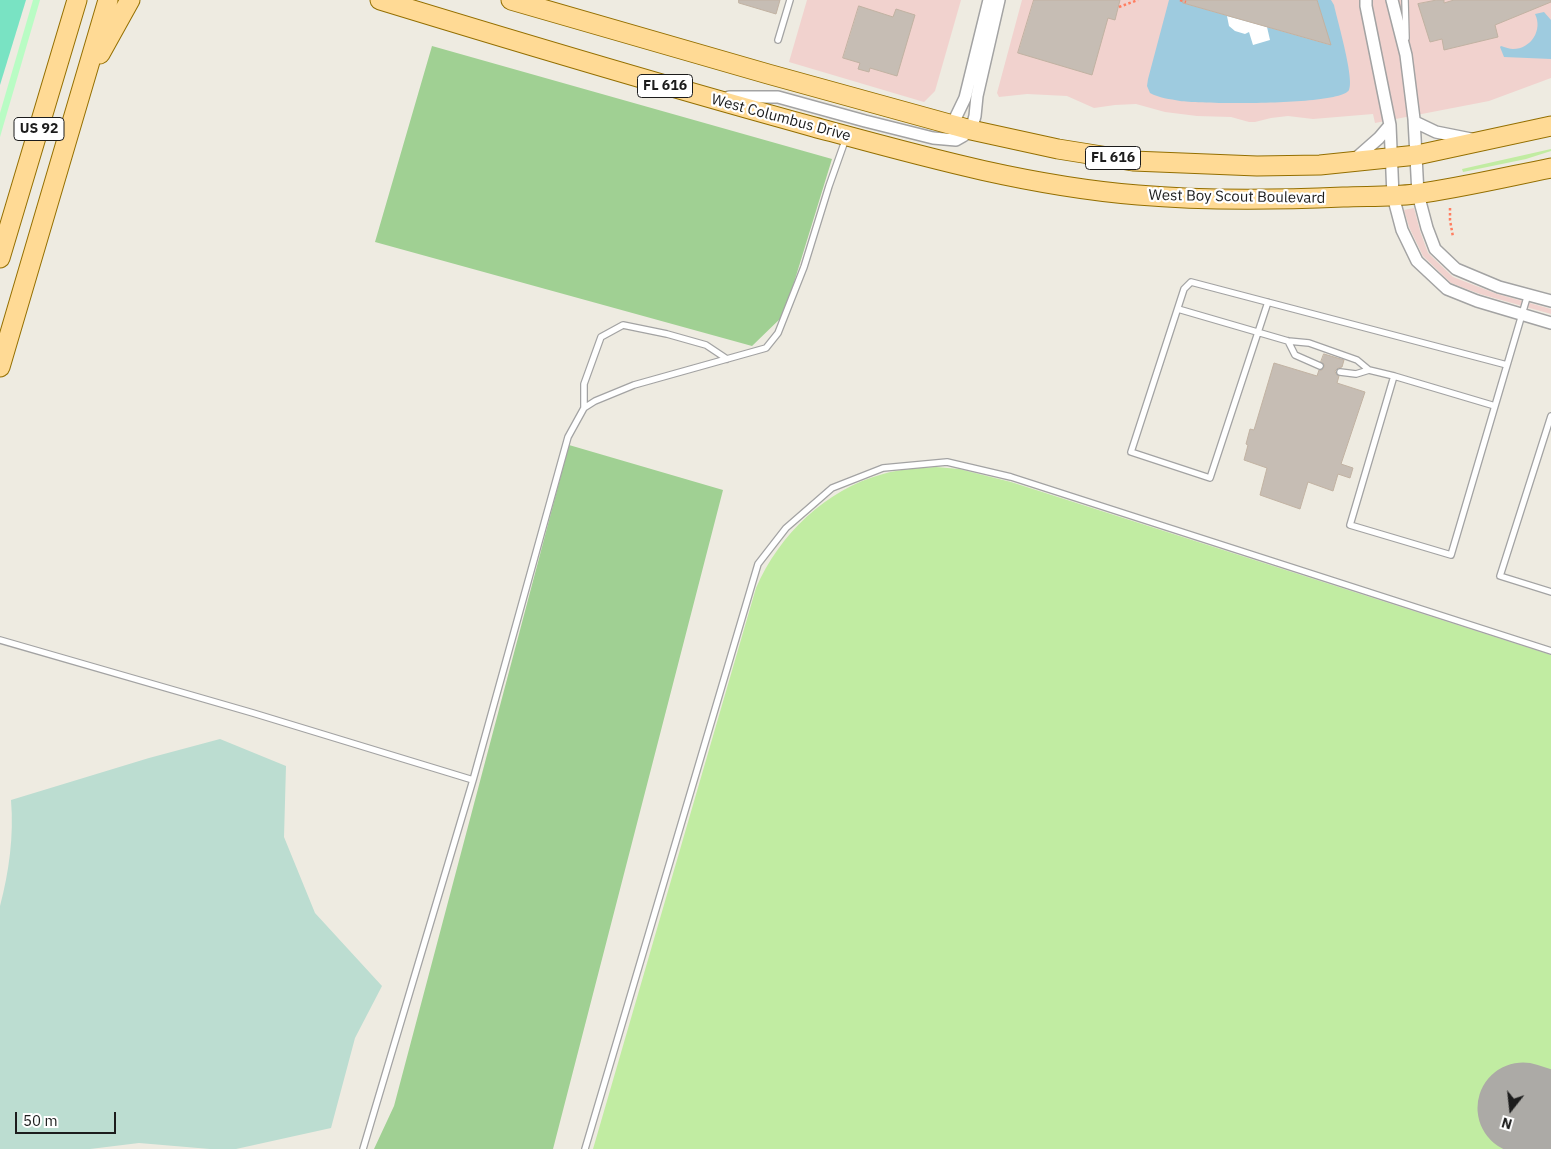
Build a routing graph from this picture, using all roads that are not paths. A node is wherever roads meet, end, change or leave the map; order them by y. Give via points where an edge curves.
1 (77, 0) edge
2 (108, 0) edge
3 (130, 0) edge
4 (380, 0) edge
5 (511, 0) edge
6 (790, 0) edge
7 (989, 0) edge
8 (999, 0) edge
9 (1366, 0) edge
10 (1392, 0) edge
11 (1406, 0) edge
12 (778, 40) dead end
13 (1406, 55) junction
14 (84, 83) junction
15 (705, 97) junction
16 (1415, 122) junction
17 (952, 125) junction
18 (1390, 125) junction
19 (1551, 126) edge
20 (971, 130) junction
21 (847, 136) junction
22 (1483, 140) junction
23 (1417, 155) junction
24 (1392, 158) junction
25 (1353, 162) junction
26 (952, 164) joint
27 (1548, 167) edge
28 (1418, 194) junction
29 (1393, 196) junction
30 (0, 258) edge
31 (1528, 294) junction
32 (1551, 301) edge
33 (1268, 302) junction
34 (1178, 309) junction
35 (1522, 314) junction
36 (1551, 323) edge
37 (1258, 332) junction
38 (1288, 341) junction
39 (727, 359) junction
40 (1507, 365) junction
41 (1320, 366) dead end
42 (0, 367) edge
43 (1369, 370) junction
44 (1340, 372) dead end
45 (1394, 376) junction
46 (1495, 406) junction
47 (584, 408) junction
48 (1551, 416) edge
49 (1551, 592) edge
50 (0, 640) edge
51 (1551, 651) edge
52 (473, 780) junction
53 (363, 1149) edge
54 (585, 1149) edge

1 - 30 main road, US 92
2 - 14 main road, US 92
3 - 14 main road
4 - 15 main road, West Columbus Drive / FL 616
5 - 17 main road, FL 616 via 552,9
6 - 12 lane
7 - 17 street via 964,98
8 - 20 street
9 - 18 street
10 - 13 street
11 - 13 lane
13 - 16 street
14 - 42 main road, US 92
15 - 20 street via 778,97 947,140 956,140
15 - 21 main road, West Columbus Drive / FL 616
16 - 22 street via 1436,132
16 - 23 street
17 - 20 main road, West Boy Scout Boulevard / FL 616
18 - 24 street
18 - 25 street
19 - 22 main road, West Boy Scout Boulevard / FL 616
20 - 25 main road, West Boy Scout Boulevard / FL 616 via 1133,161 1257,166
21 - 26 main road, West Columbus Drive / FL 616
21 - 39 lane via 804,267 778,333 766,348
22 - 23 main road, West Boy Scout Boulevard / FL 616
23 - 24 main road, West Boy Scout Boulevard / FL 616
23 - 28 street
24 - 25 main road, West Boy Scout Boulevard / FL 616
24 - 29 street
26 - 29 main road, West Boy Scout Boulevard / FL 616 via 1056,186 1140,196 1222,200
27 - 28 main road, West Boy Scout Boulevard / FL 616
28 - 29 main road, West Boy Scout Boulevard / FL 616
28 - 31 street via 1435,249 1456,270
29 - 35 street via 1402,230 1417,261 1447,290
31 - 32 street
31 - 35 lane
33 - 34 lane via 1191,282 1184,289
33 - 37 lane
33 - 40 lane
34 - 37 lane
34 - 37 lane via 1131,452 1210,478
35 - 36 street
35 - 40 lane
37 - 38 lane
38 - 41 lane via 1296,355
38 - 43 lane via 1309,343 1349,357
39 - 47 lane via 634,385
39 - 47 lane via 706,345 623,325 601,337 584,384
40 - 46 lane
43 - 44 lane via 1356,374
43 - 45 lane
45 - 46 lane
45 - 46 lane via 1350,525 1359,528 1451,555
47 - 52 lane via 568,437
48 - 49 lane via 1500,576
50 - 52 lane
51 - 54 lane via 1011,477 947,462 883,468 832,488 786,528 758,564
52 - 53 lane

